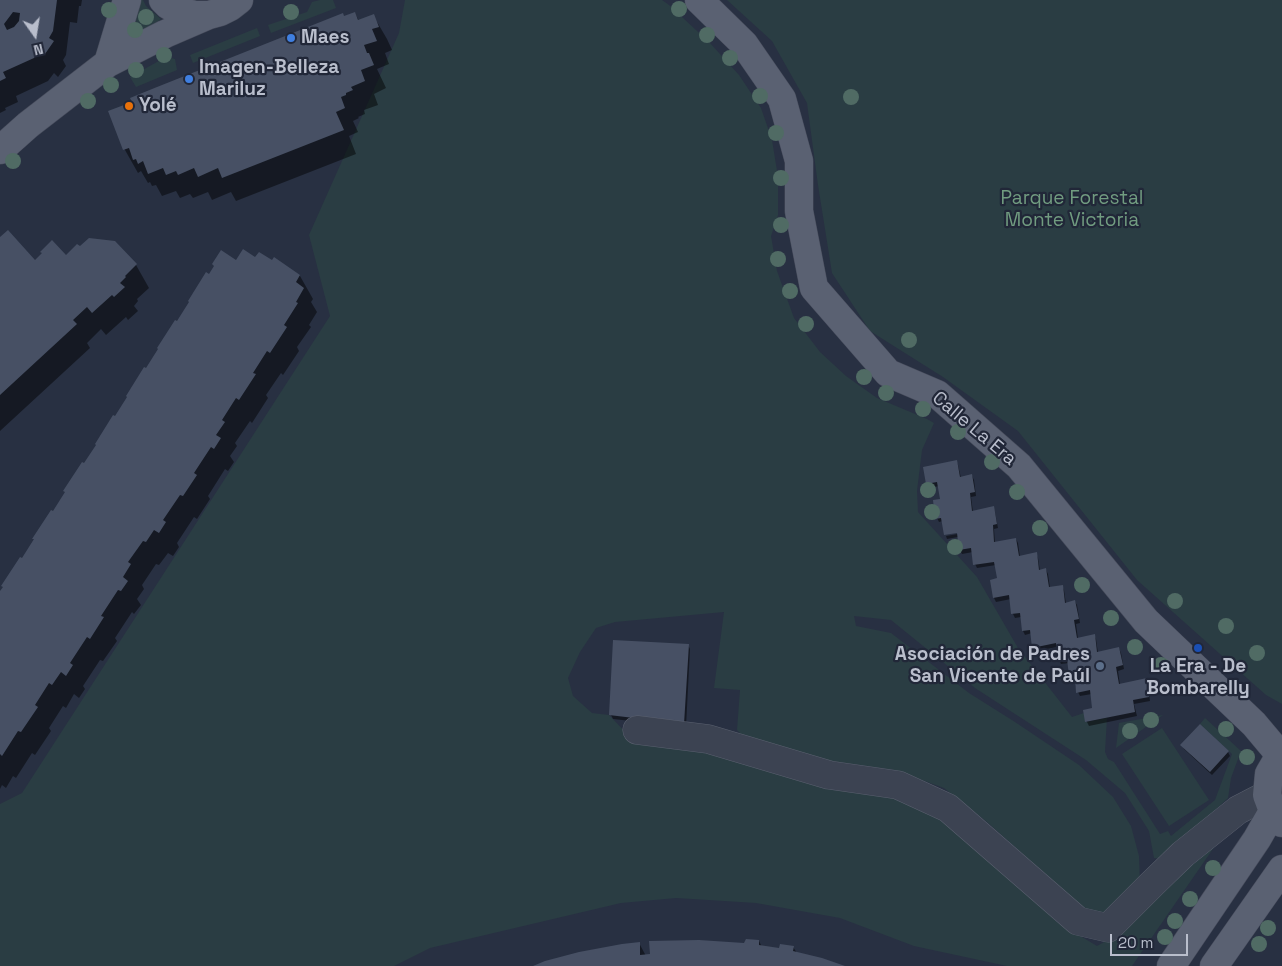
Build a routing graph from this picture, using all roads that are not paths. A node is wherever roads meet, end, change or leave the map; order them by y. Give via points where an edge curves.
1 (128, 0) edge
2 (164, 0) edge
3 (239, 0) edge
4 (699, 0) edge
5 (209, 15) junction
6 (108, 63) junction
7 (0, 150) edge
8 (637, 730) dead end
9 (1281, 754) edge
10 (1274, 810) edge
11 (1282, 869) edge
12 (1171, 966) edge
13 (1214, 966) edge

1 - 6 main road
2 - 5 main road via 178,11
3 - 5 main road
4 - 9 main road, Calle La Era via 744,44 782,99 799,160 799,210 814,288 888,373 937,394 1019,466 1146,622 1254,724
5 - 6 main road
6 - 7 main road
8 - 10 lane via 708,739 829,775 898,786 948,808 1078,921 1108,928 1182,854 1238,810
9 - 10 main road via 1269,774
10 - 12 main road
11 - 13 main road

